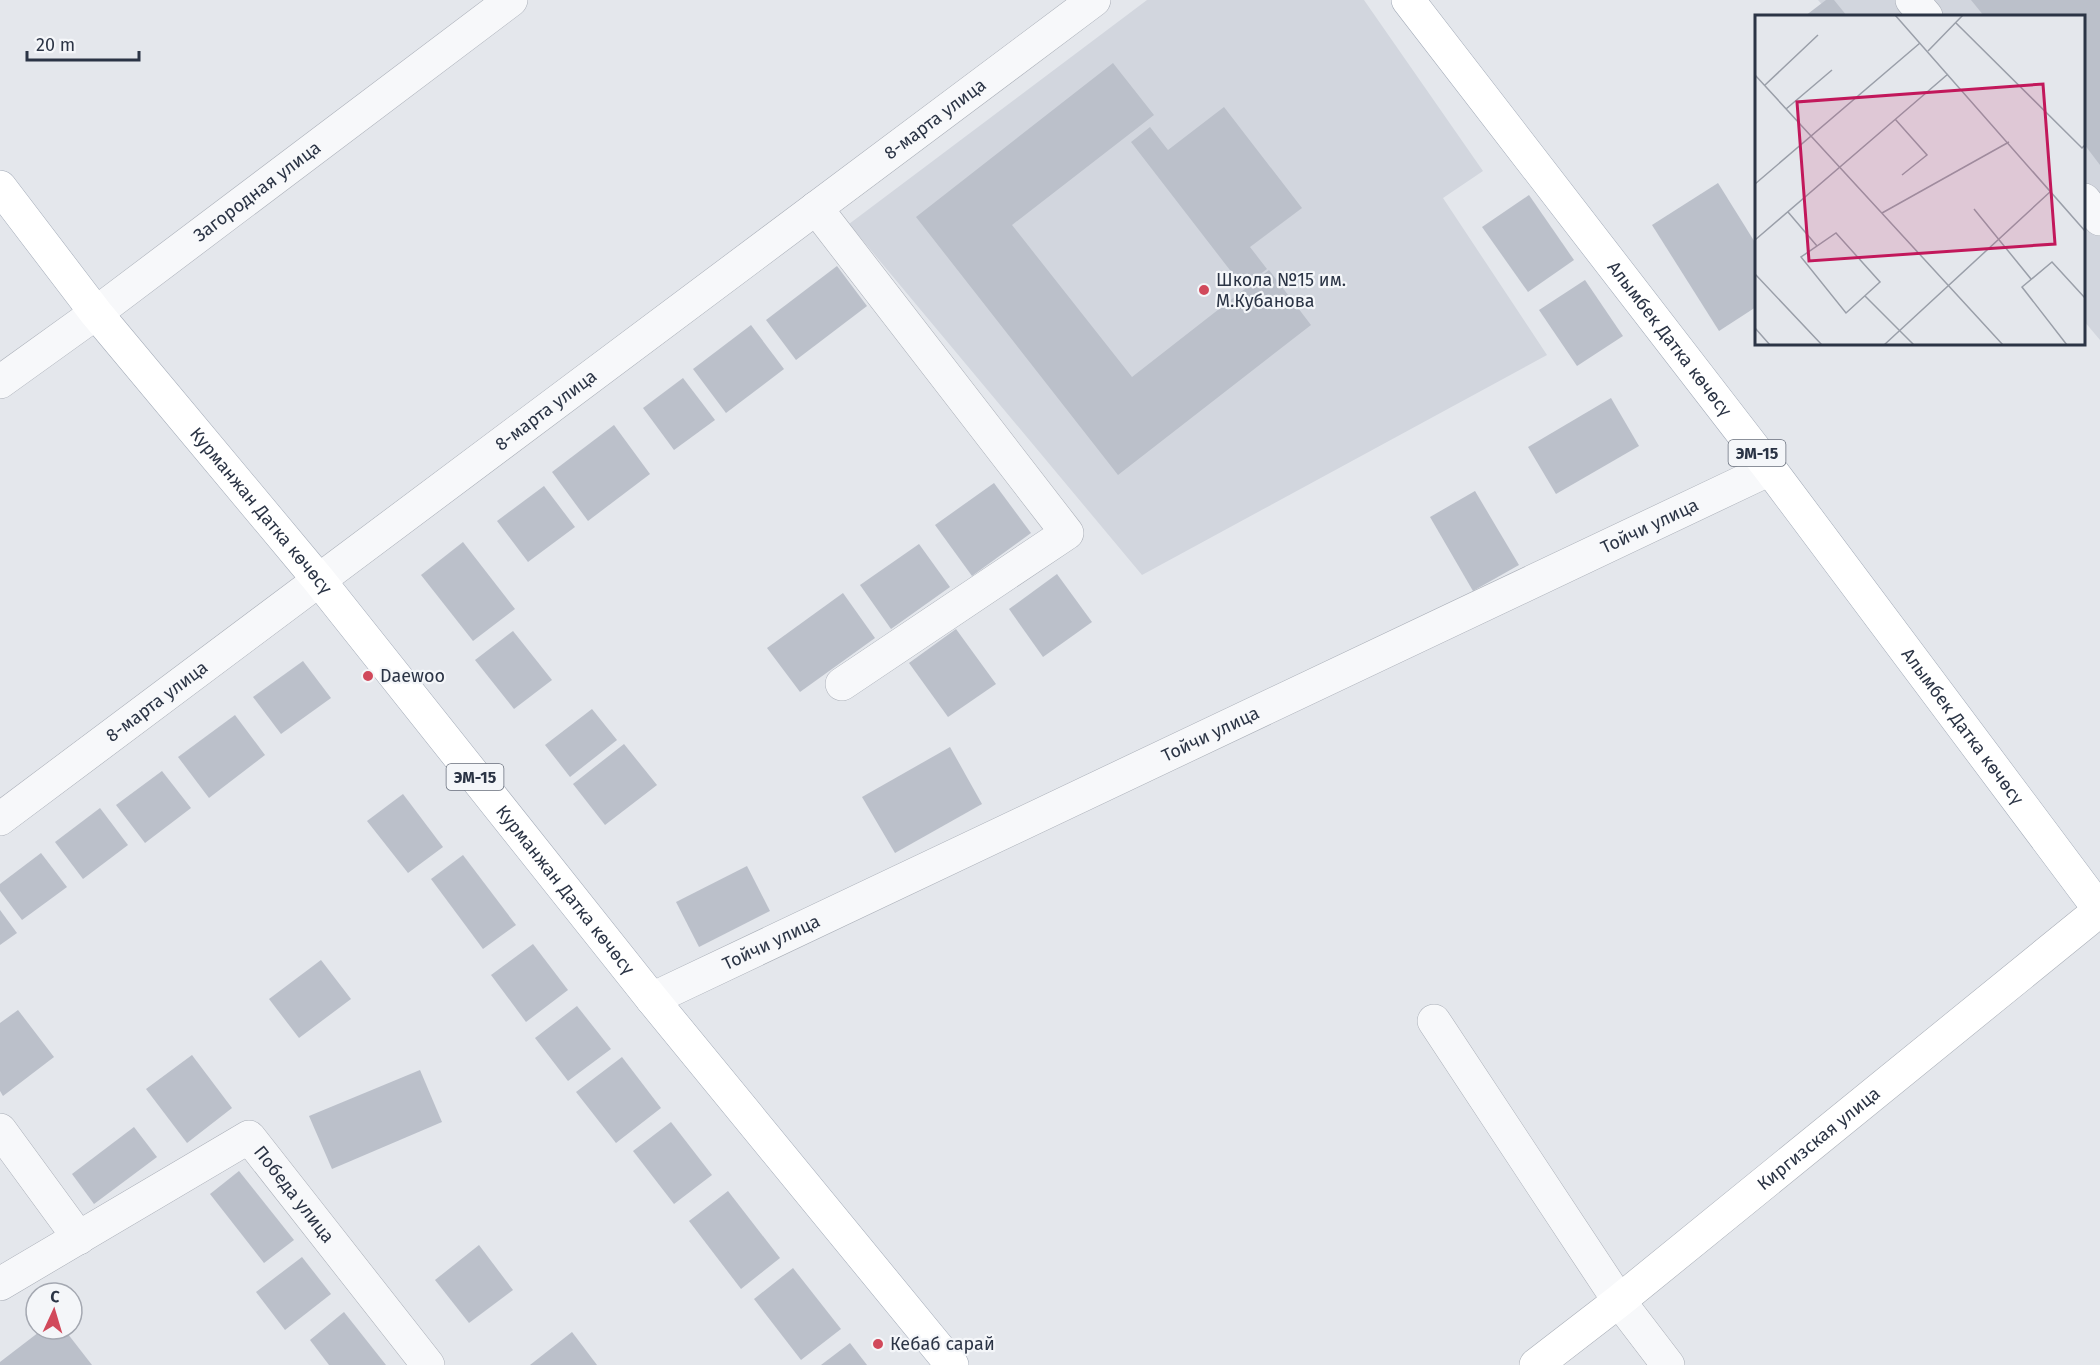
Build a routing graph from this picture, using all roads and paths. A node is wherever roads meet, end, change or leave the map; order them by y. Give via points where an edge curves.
1 (511, 0) edge
2 (1094, 0) edge
3 (1408, 0) edge
4 (1912, 0) edge
5 (1925, 15) edge
6 (0, 187) edge
7 (2085, 201) edge
8 (816, 208) junction
9 (2100, 219) edge
10 (96, 313) junction
11 (0, 382) edge
12 (1770, 469) junction
13 (318, 579) junction
14 (842, 684) dead end
15 (0, 819) edge
16 (2100, 910) edge
17 (652, 999) junction
18 (1434, 1021) dead end
19 (0, 1130) edge
20 (79, 1238) junction
21 (0, 1284) edge
22 (1619, 1301) junction
23 (428, 1365) edge
24 (952, 1365) edge
25 (1536, 1365) edge
26 (1668, 1365) edge

1 - 10 street, Загородная улица
2 - 8 street, 8-марта улица
3 - 12 main road, Алымбек Датка көчөсү / ЭМ-15
4 - 5 street
6 - 10 main road, Курманжан Датка көчөсү / ЭМ-15
7 - 9 street
8 - 13 street, 8-марта улица
8 - 14 street via 1067,533
10 - 11 street, Загородная улица
10 - 13 main road, Курманжан Датка көчөсү / ЭМ-15
12 - 16 main road, Алымбек Датка көчөсү / ЭМ-15
12 - 17 street, Тойчи улица
13 - 15 street, 8-марта улица
13 - 17 main road, Курманжан Датка көчөсү / ЭМ-15
16 - 22 main road, Киргизская улица
17 - 24 main road, Курманжан Датка көчөсү / ЭМ-15
18 - 22 street
19 - 20 street
20 - 21 street, Победа улица
20 - 23 street, Победа улица via 249,1137
22 - 25 main road, Киргизская улица
22 - 26 street

